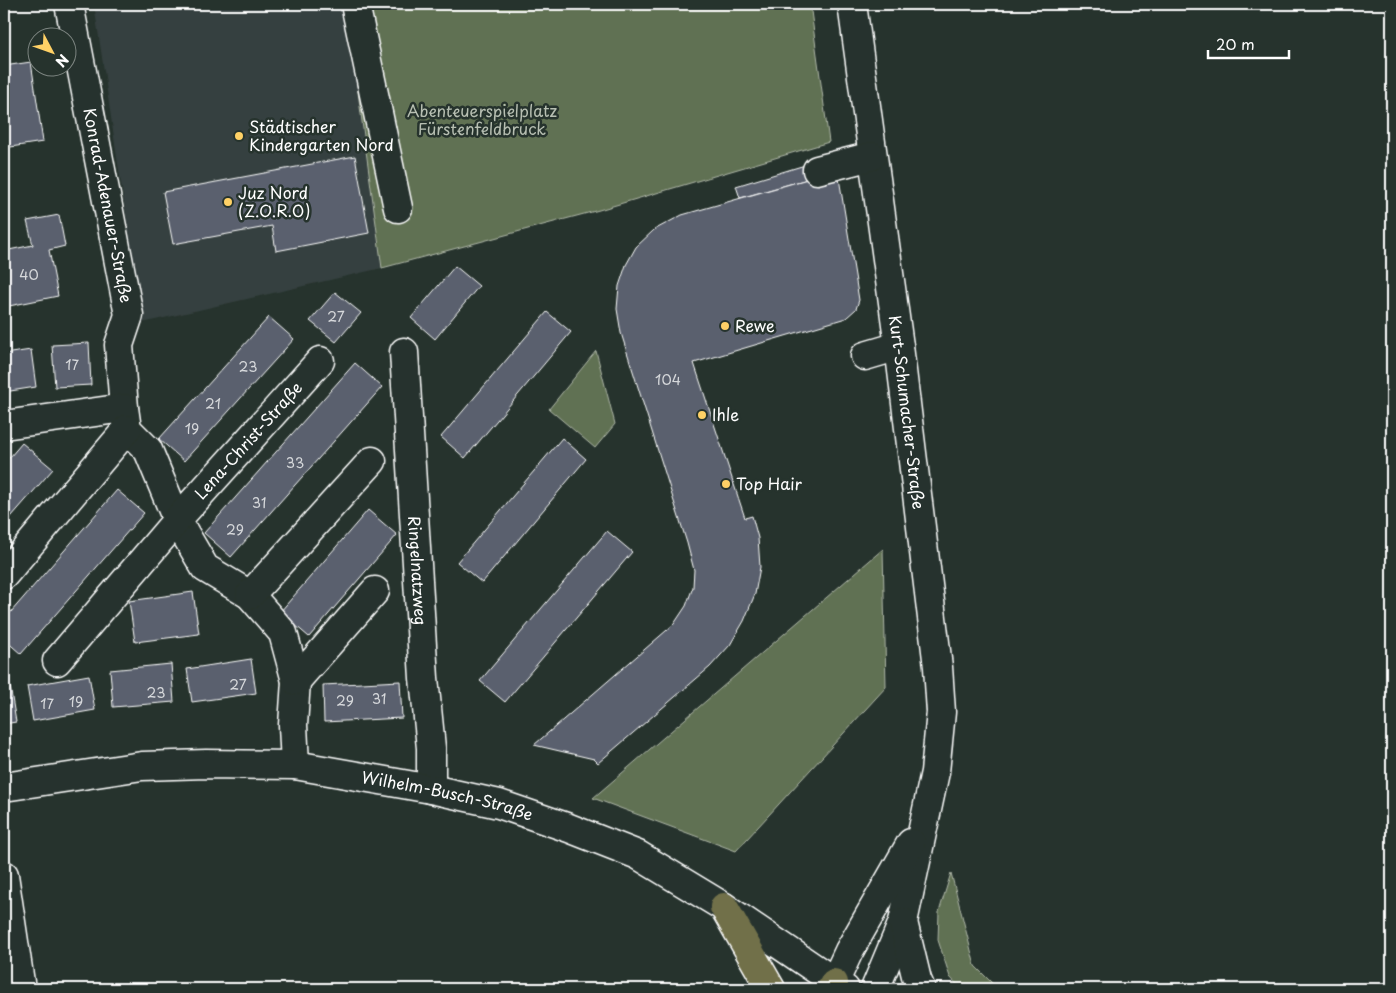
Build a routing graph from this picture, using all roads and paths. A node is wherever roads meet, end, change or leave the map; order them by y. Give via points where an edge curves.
1 (69, 4) edge
2 (355, 4) edge
3 (852, 4) edge
4 (872, 156) junction
5 (817, 170) dead end
6 (398, 208) dead end
7 (899, 346) junction
8 (404, 352) dead end
9 (865, 356) dead end
10 (320, 361) dead end
11 (125, 418) junction
12 (4, 425) edge
13 (372, 461) dead end
14 (177, 520) junction
15 (4, 575) edge
16 (375, 591) dead end
17 (250, 595) junction
18 (57, 661) dead end
19 (296, 681) junction
20 (295, 765) junction
21 (4, 787) edge
22 (431, 789) junction
23 (923, 822) junction
24 (4, 874) edge
25 (724, 907) junction
26 (903, 922) junction
27 (837, 987) edge
28 (21, 989) edge
29 (771, 989) edge
30 (875, 989) edge
31 (922, 989) edge

1 - 11 street, Konrad-Adenauer-Straße via 129,315 119,345
2 - 6 street
3 - 4 street, Kurt-Schumacher-Straße
4 - 5 street
4 - 7 street, Kurt-Schumacher-Straße
7 - 9 street
7 - 23 street, Kurt-Schumacher-Straße via 941,712 935,772
8 - 22 street, Ringelnatzweg via 431,748
10 - 14 street, Lena-Christ-Straße
11 - 12 street
11 - 14 street via 148,450
11 - 15 street
13 - 17 street
14 - 17 street via 205,568
14 - 18 street, Lena-Christ-Straße
16 - 19 street
17 - 19 street via 283,633
19 - 20 street
20 - 21 street, Wilhelm-Busch-Straße via 142,766
20 - 22 street, Wilhelm-Busch-Straße
22 - 25 street, Wilhelm-Busch-Straße via 499,804 638,855
23 - 26 street, Kurt-Schumacher-Straße
23 - 27 street, Kurt-Schumacher-Straße via 849,951
24 - 28 street
25 - 27 street, Wilhelm-Busch-Straße
25 - 29 highway
26 - 30 street, Kurt-Schumacher-Straße
26 - 31 street, Kurt-Schumacher-Straße

